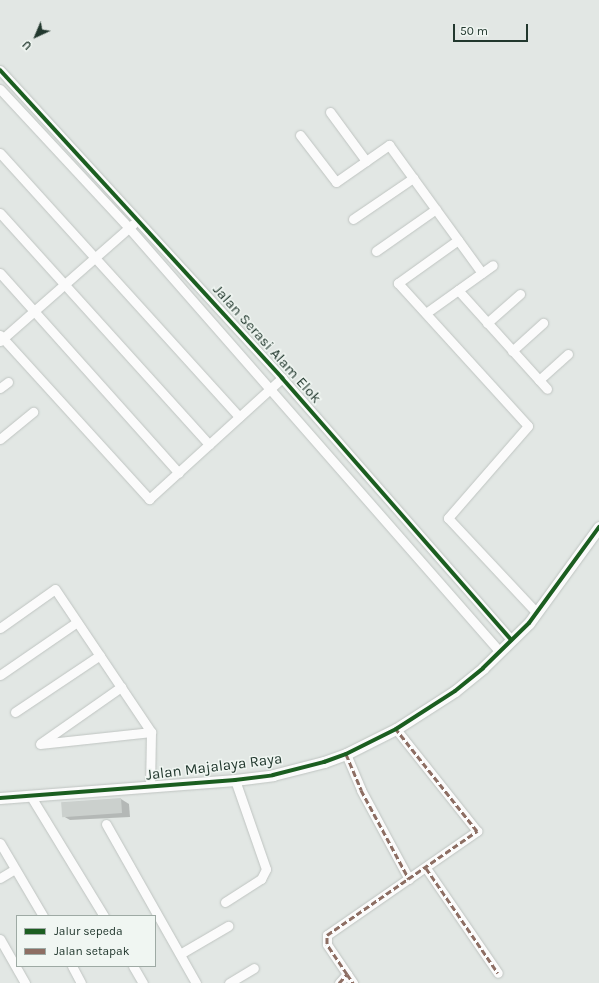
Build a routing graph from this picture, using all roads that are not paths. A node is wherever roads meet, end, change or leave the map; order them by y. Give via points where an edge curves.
1 (0, 69) edge
2 (0, 89) edge
3 (330, 112) dead end
4 (300, 135) dead end
5 (0, 153) edge
6 (366, 161) junction
7 (413, 178) junction
8 (436, 209) junction
9 (0, 213) edge
10 (139, 219) junction
11 (353, 219) dead end
12 (129, 228) junction
13 (458, 240) junction
14 (376, 251) dead end
15 (95, 258) junction
16 (493, 265) dead end
17 (0, 273) edge
18 (482, 273) junction
19 (64, 285) junction
20 (458, 290) junction
21 (520, 294) dead end
22 (34, 311) junction
23 (426, 314) junction
24 (487, 323) junction
25 (542, 323) dead end
26 (1, 338) edge
27 (512, 351) junction
28 (568, 354) dead end
29 (282, 378) junction
30 (539, 380) junction
31 (8, 382) dead end
32 (0, 388) edge
33 (271, 388) junction
34 (547, 389) dead end
35 (34, 412) dead end
36 (239, 417) junction
37 (0, 439) edge
38 (210, 444) junction
39 (179, 472) junction
40 (599, 527) edge
41 (485, 611) junction
42 (537, 613) junction
43 (472, 621) junction
44 (77, 622) junction
45 (0, 628) edge
46 (511, 640) junction
47 (500, 652) junction
48 (100, 655) junction
49 (0, 675) edge
50 (121, 687) junction
51 (15, 712) dead end
52 (396, 729) junction
53 (151, 732) junction
54 (346, 754) junction
55 (235, 780) junction
56 (150, 787) junction
57 (30, 795) junction
58 (0, 798) edge
59 (106, 824) dead end
60 (0, 842) edge
61 (426, 868) junction
62 (15, 869) junction
63 (0, 878) edge
64 (408, 879) junction
65 (225, 902) dead end
66 (41, 915) edge
67 (103, 915) edge
68 (228, 926) dead end
69 (0, 938) edge
70 (180, 954) junction
71 (16, 967) edge
72 (16, 967) edge
73 (73, 967) edge
74 (133, 967) edge
75 (254, 968) dead end
76 (498, 973) dead end
77 (347, 974) junction
78 (139, 981) edge
79 (25, 983) edge
80 (82, 983) edge
81 (196, 983) edge
82 (229, 983) edge
83 (339, 983) edge
84 (353, 983) edge

1 - 10 street, Jalan Serasi Alam Elok
2 - 12 street, Jalan Serasi Alam Elok
3 - 6 street
4 - 6 street via 336,182
5 - 15 street
6 - 7 street via 389,145
7 - 8 street
7 - 11 street
8 - 13 street
8 - 14 street
9 - 19 street
10 - 12 street
10 - 29 street, Jalan Serasi Alam Elok
12 - 15 street
12 - 33 street, Jalan Serasi Alam Elok
13 - 18 street
13 - 23 street via 398,283
15 - 19 street
15 - 36 street
16 - 18 street
17 - 22 street
18 - 20 street
19 - 22 street
19 - 38 street
20 - 23 street
20 - 24 street
21 - 24 street
22 - 26 street
22 - 39 street
23 - 42 street via 528,426 448,518
24 - 27 street
25 - 27 street
26 - 39 street via 149,499
27 - 30 street
28 - 30 street
29 - 33 street
29 - 41 street, Jalan Serasi Alam Elok
30 - 34 street
31 - 32 street
33 - 36 street
33 - 43 street, Jalan Serasi Alam Elok
35 - 37 street
36 - 38 street
38 - 39 street
40 - 42 street, Jalan Majalaya Raya
41 - 43 street
41 - 46 street, Jalan Serasi Alam Elok
42 - 46 street, Jalan Majalaya Raya
43 - 47 street, Jalan Serasi Alam Elok
44 - 45 street via 54,589
44 - 48 street
44 - 49 street
46 - 47 street, Jalan Majalaya Raya
47 - 52 street, Jalan Majalaya Raya via 466,682
48 - 50 street
48 - 51 street
50 - 53 street
50 - 53 street via 40,744
52 - 54 street, Jalan Majalaya Raya
52 - 61 street via 477,831
53 - 56 street
54 - 55 street, Jalan Majalaya Raya via 273,774
54 - 64 street via 361,790
55 - 56 street, Jalan Majalaya Raya
55 - 65 street via 266,869 261,879
56 - 57 street, Jalan Majalaya Raya
57 - 58 street, Jalan Majalaya Raya
57 - 67 street
59 - 70 street
60 - 62 street
61 - 64 street
61 - 76 street
62 - 63 street
62 - 66 street
64 - 77 street via 327,935 327,944
68 - 70 street
69 - 71 street
70 - 81 street
72 - 79 street
73 - 80 street
74 - 78 street
75 - 82 street
77 - 83 street
77 - 84 street

